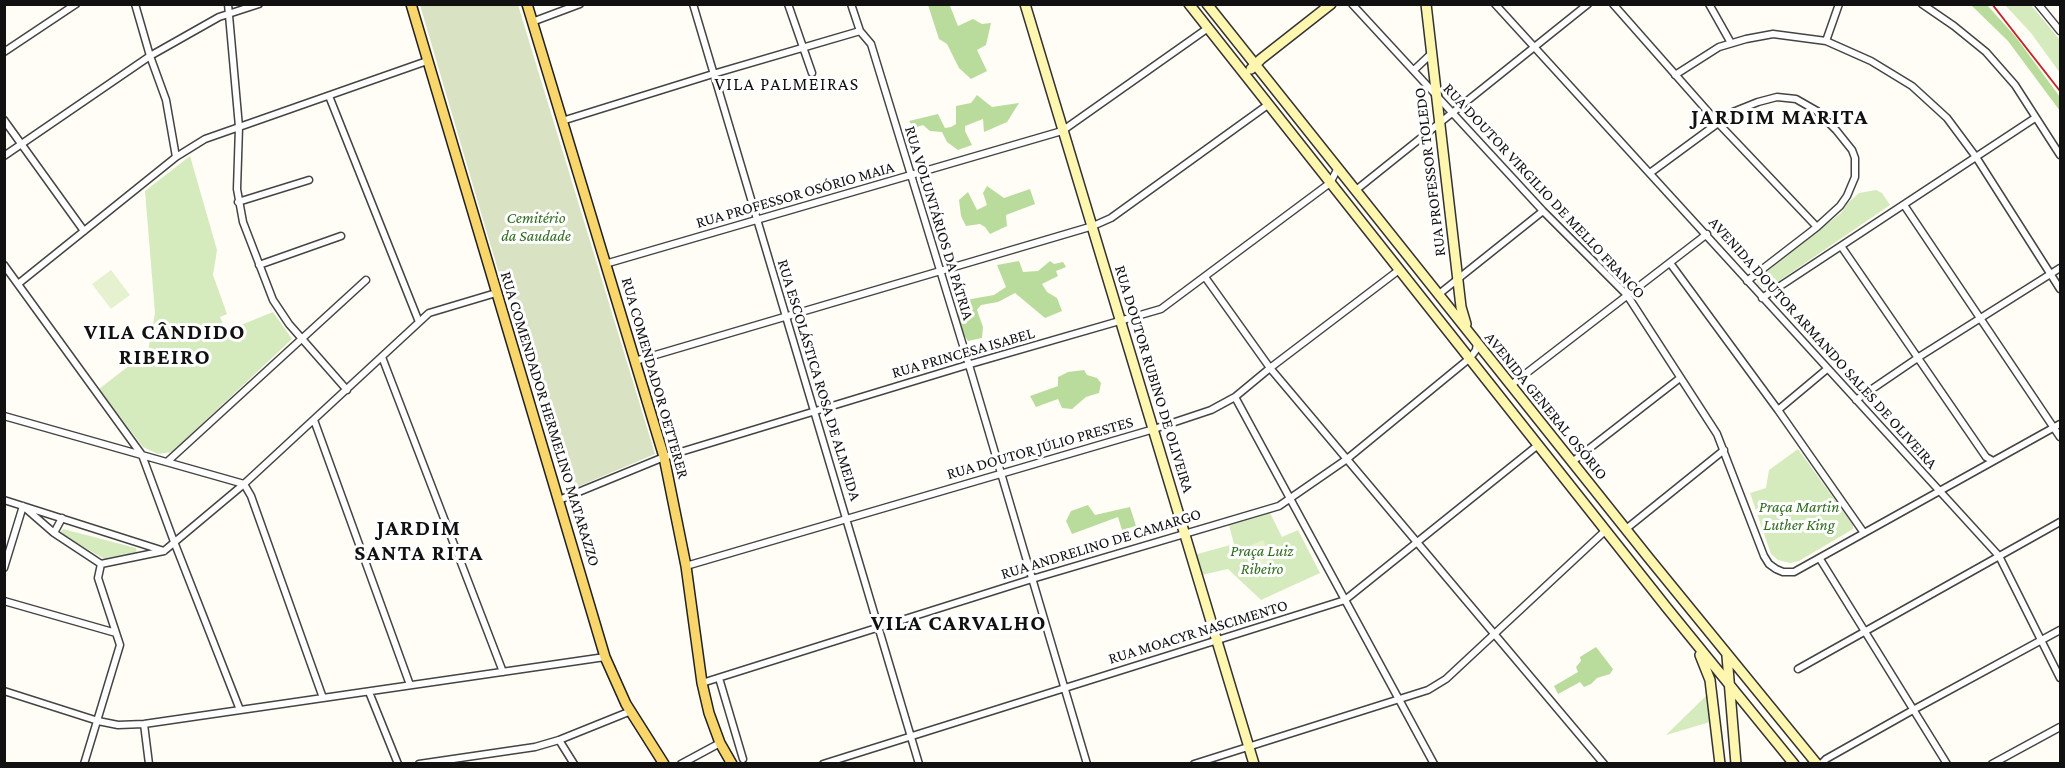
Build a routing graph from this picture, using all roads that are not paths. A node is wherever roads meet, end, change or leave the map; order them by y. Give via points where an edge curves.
1 (76, 4) edge
2 (135, 4) edge
3 (228, 4) edge
4 (259, 4) edge
5 (411, 4) edge
6 (527, 4) edge
7 (580, 4) edge
8 (693, 4) edge
9 (788, 4) edge
10 (851, 4) edge
11 (1025, 4) edge
12 (1189, 4) edge
13 (1208, 4) edge
14 (1331, 4) edge
15 (1352, 4) edge
16 (1426, 4) edge
17 (1495, 4) edge
18 (1588, 4) edge
19 (1613, 4) edge
20 (1709, 4) edge
21 (1839, 4) edge
22 (1922, 4) edge
23 (2038, 4) edge
24 (229, 13) junction
25 (532, 22) junction
26 (1208, 28) junction
27 (860, 31) junction
28 (2061, 31) edge
29 (1826, 41) junction
30 (1731, 43) junction
31 (804, 47) junction
32 (1536, 48) junction
33 (4, 52) edge
34 (1431, 54) junction
35 (150, 56) junction
36 (427, 61) junction
37 (1255, 64) junction
38 (1414, 70) junction
39 (812, 73) dead end
40 (713, 74) junction
41 (1676, 75) junction
42 (1250, 80) junction
43 (1436, 95) junction
44 (329, 96) junction
45 (1269, 104) junction
46 (1453, 112) junction
47 (2036, 118) junction
48 (4, 120) edge
49 (562, 121) junction
50 (1439, 123) junction
51 (1718, 123) junction
52 (239, 126) junction
53 (1062, 131) junction
54 (22, 144) junction
55 (2061, 155) edge
56 (4, 156) edge
57 (1976, 157) junction
58 (176, 158) junction
59 (1338, 168) junction
60 (1650, 173) junction
61 (910, 175) junction
62 (309, 180) dead end
63 (1330, 183) junction
64 (1356, 190) junction
65 (238, 202) junction
66 (1904, 205) junction
67 (1543, 211) junction
68 (757, 220) junction
69 (1093, 226) junction
70 (1817, 227) junction
71 (84, 231) junction
72 (1707, 234) junction
73 (341, 236) dead end
74 (1841, 246) junction
75 (1670, 263) junction
76 (605, 264) junction
77 (4, 265) edge
78 (259, 265) junction
79 (2061, 268) edge
80 (1399, 270) junction
81 (940, 271) junction
82 (2051, 274) junction
83 (1205, 277) junction
84 (1459, 278) junction
85 (366, 280) dead end
86 (1746, 281) junction
87 (18, 284) junction
88 (2061, 289) edge
89 (496, 293) junction
90 (1438, 294) junction
91 (1627, 295) junction
92 (1762, 298) junction
93 (786, 317) junction
94 (1980, 318) junction
95 (1121, 321) junction
96 (419, 322) junction
97 (1470, 334) junction
98 (302, 339) junction
99 (1477, 343) junction
100 (382, 357) junction
101 (1470, 358) junction
102 (1918, 358) junction
103 (635, 361) junction
104 (969, 364) junction
105 (1270, 368) junction
106 (1827, 369) junction
107 (1680, 378) junction
108 (1511, 385) junction
109 (347, 390) junction
110 (1235, 397) junction
111 (1856, 400) junction
112 (1778, 410) junction
113 (814, 411) junction
114 (5, 415) edge
115 (314, 420) junction
116 (2058, 426) edge
117 (1154, 429) junction
118 (2061, 436) edge
119 (1538, 445) junction
120 (1724, 450) junction
121 (142, 455) junction
122 (664, 457) junction
123 (1347, 459) junction
124 (1993, 461) junction
125 (166, 462) junction
126 (1572, 462) junction
127 (1001, 473) junction
128 (244, 484) junction
129 (1940, 492) junction
130 (1290, 499) junction
131 (4, 500) edge
132 (559, 500) junction
133 (23, 506) junction
134 (62, 518) junction
135 (846, 518) junction
136 (2061, 522) edge
137 (1626, 529) junction
138 (1606, 530) junction
139 (1185, 532) junction
140 (54, 533) junction
141 (1864, 533) junction
142 (1417, 542) junction
143 (174, 543) junction
144 (142, 544) junction
145 (164, 551) junction
146 (141, 556) junction
147 (1999, 556) junction
148 (1820, 559) junction
149 (101, 564) junction
150 (686, 566) junction
151 (4, 568) edge
152 (1032, 579) junction
153 (1345, 600) junction
154 (4, 601) edge
155 (879, 627) junction
156 (1864, 630) junction
157 (2061, 630) edge
158 (1687, 632) junction
159 (116, 633) junction
160 (1496, 634) junction
161 (1217, 639) junction
162 (2042, 640) junction
163 (1727, 656) junction
164 (605, 657) junction
165 (1798, 669) dead end
166 (503, 672) junction
167 (719, 678) junction
168 (2061, 678) edge
169 (702, 683) junction
170 (410, 685) junction
171 (1730, 685) junction
172 (1064, 688) junction
173 (4, 690) edge
174 (369, 692) junction
175 (323, 698) junction
176 (1398, 699) junction
177 (240, 710) junction
178 (1913, 710) junction
179 (631, 711) junction
180 (98, 721) junction
181 (144, 724) junction
182 (2061, 727) edge
183 (911, 736) junction
184 (560, 740) junction
185 (720, 743) junction
186 (1249, 746) junction
187 (478, 755) junction
188 (743, 759) dead end
189 (84, 764) edge
190 (149, 764) edge
191 (398, 764) edge
192 (419, 764) edge
193 (483, 764) edge
194 (574, 764) edge
195 (664, 764) edge
196 (681, 764) edge
197 (732, 764) edge
198 (823, 764) edge
199 (919, 764) edge
200 (1087, 764) edge
201 (1194, 764) edge
202 (1254, 764) edge
203 (1434, 764) edge
204 (1604, 764) edge
205 (1720, 764) edge
206 (1736, 764) edge
207 (1794, 764) edge
208 (1819, 764) edge
209 (1947, 764) edge
210 (1992, 764) edge

1 - 33 street
2 - 35 street
3 - 24 street
4 - 24 street
5 - 36 main road, RUA COMENDADOR HERMELINO MATARAZZO
6 - 25 main road, RUA COMENDADOR OETTERER
7 - 25 street
8 - 40 street, RUA ESCOLÁSTICA ROSA DE ALMEIDA
9 - 31 street
10 - 27 street, RUA VOLUNTÁRIOS DA PÁTRIA
11 - 53 main road, RUA DOUTOR RUBINO DE OLIVEIRA
12 - 26 main road, AVENIDA GENERAL OSÓRIO
13 - 37 main road, AVENIDA GENERAL OSÓRIO
14 - 37 main road
15 - 38 street, RUA DOUTOR VIRGILIO DE MELLO FRANCO
16 - 34 main road, RUA PROFESSOR TOLEDO
17 - 32 street, AVENIDA DOUTOR ARMANDO SALES DE OLIVEIRA
18 - 32 street
19 - 41 street
20 - 30 street
21 - 29 street
22 - 47 street via 1986,52 2015,85
23 - 28 street
24 - 35 street
24 - 52 street
25 - 49 main road, RUA COMENDADOR OETTERER
26 - 42 main road, AVENIDA GENERAL OSÓRIO
26 - 53 street, RUA PROFESSOR OSÓRIO MAIA
27 - 31 street
27 - 61 street, RUA VOLUNTÁRIOS DA PÁTRIA via 871,44
29 - 30 street via 1773,34
29 - 57 street via 1871,61 1912,86 1947,118
30 - 41 street via 1697,59
31 - 39 street
31 - 40 street
32 - 46 street
32 - 60 street, AVENIDA DOUTOR ARMANDO SALES DE OLIVEIRA
34 - 38 street
34 - 43 main road, RUA PROFESSOR TOLEDO
35 - 54 street
35 - 58 street via 166,99
36 - 44 street
36 - 89 main road, RUA COMENDADOR HERMELINO MATARAZZO
37 - 42 main road via 1249,73
37 - 59 main road, AVENIDA GENERAL OSÓRIO
38 - 43 street, RUA DOUTOR VIRGILIO DE MELLO FRANCO
40 - 49 street
40 - 68 street, RUA ESCOLÁSTICA ROSA DE ALMEIDA
41 - 51 street
42 - 45 main road, AVENIDA GENERAL OSÓRIO
43 - 46 street, RUA DOUTOR VIRGILIO DE MELLO FRANCO
43 - 50 main road, RUA PROFESSOR TOLEDO
44 - 52 street
44 - 96 street
45 - 63 main road, AVENIDA GENERAL OSÓRIO
45 - 69 street via 1111,218
46 - 50 street
46 - 67 street, RUA DOUTOR VIRGILIO DE MELLO FRANCO
47 - 55 street
47 - 57 street
48 - 54 street
49 - 76 main road, RUA COMENDADOR OETTERER
50 - 64 street
50 - 84 main road, RUA PROFESSOR TOLEDO
51 - 60 street
51 - 70 street
51 - 70 street via 1733,112 1777,97 1796,99 1817,111 1836,130 1852,150 1855,177 1840,206
52 - 58 street via 205,138
52 - 65 street
53 - 61 street, RUA PROFESSOR OSÓRIO MAIA
53 - 69 main road, RUA DOUTOR RUBINO DE OLIVEIRA
54 - 56 street
54 - 71 street
57 - 66 street
57 - 82 street
58 - 71 street
59 - 63 street, RUA PRINCESA ISABEL
59 - 64 main road, AVENIDA GENERAL OSÓRIO
60 - 72 street, AVENIDA DOUTOR ARMANDO SALES DE OLIVEIRA
61 - 68 street, RUA PROFESSOR OSÓRIO MAIA
61 - 81 street, RUA VOLUNTÁRIOS DA PÁTRIA
62 - 65 street
63 - 80 main road, AVENIDA GENERAL OSÓRIO
63 - 83 street, RUA PRINCESA ISABEL
64 - 90 main road, AVENIDA GENERAL OSÓRIO
65 - 78 street
66 - 74 street
66 - 94 street
67 - 84 street
67 - 91 street, RUA DOUTOR VIRGILIO DE MELLO FRANCO
68 - 76 street, RUA PROFESSOR OSÓRIO MAIA
68 - 93 street, RUA ESCOLÁSTICA ROSA DE ALMEIDA
69 - 81 street
69 - 95 main road, RUA DOUTOR RUBINO DE OLIVEIRA
70 - 86 street
71 - 87 street
72 - 75 street
72 - 86 street, AVENIDA DOUTOR ARMANDO SALES DE OLIVEIRA
73 - 78 street
74 - 92 street
74 - 102 street
75 - 91 street
75 - 112 street
76 - 103 main road, RUA COMENDADOR OETTERER
77 - 87 street
78 - 98 street via 273,300
79 - 82 street
80 - 101 main road, AVENIDA GENERAL OSÓRIO
80 - 105 street, RUA DOUTOR JÚLIO PRESTES
81 - 93 street
81 - 104 street, RUA VOLUNTÁRIOS DA PÁTRIA
82 - 88 street
82 - 94 street
83 - 95 street, RUA PRINCESA ISABEL via 1161,309
83 - 105 street
84 - 90 street
84 - 97 main road, RUA PROFESSOR TOLEDO via 1463,314
85 - 98 street
86 - 92 street, AVENIDA DOUTOR ARMANDO SALES DE OLIVEIRA
87 - 121 street
89 - 96 street via 429,313
89 - 132 main road, RUA COMENDADOR HERMELINO MATARAZZO
90 - 97 main road, AVENIDA GENERAL OSÓRIO
91 - 107 street, RUA DOUTOR VIRGILIO DE MELLO FRANCO
91 - 108 street
92 - 106 street, AVENIDA DOUTOR ARMANDO SALES DE OLIVEIRA
93 - 103 street
93 - 113 street, RUA ESCOLÁSTICA ROSA DE ALMEIDA
94 - 102 street
94 - 116 street
95 - 104 street, RUA PRINCESA ISABEL
95 - 117 main road, RUA DOUTOR RUBINO DE OLIVEIRA
96 - 100 street
97 - 99 main road, AVENIDA GENERAL OSÓRIO
98 - 109 street
98 - 125 street
99 - 101 street
99 - 108 main road, AVENIDA GENERAL OSÓRIO
100 - 109 street
100 - 166 street
101 - 119 main road, AVENIDA GENERAL OSÓRIO
101 - 123 street, RUA ANDRELINO DE CAMARGO
102 - 111 street
102 - 124 street via 1986,457
103 - 122 main road, RUA COMENDADOR OETTERER
104 - 113 street, RUA PRINCESA ISABEL
104 - 127 street, RUA VOLUNTÁRIOS DA PÁTRIA
105 - 110 street, RUA DOUTOR JÚLIO PRESTES
105 - 123 street
106 - 111 street, AVENIDA DOUTOR ARMANDO SALES DE OLIVEIRA
106 - 112 street
107 - 120 street, RUA DOUTOR VIRGILIO DE MELLO FRANCO
107 - 126 street
108 - 126 main road, AVENIDA GENERAL OSÓRIO
109 - 115 street
110 - 117 street, RUA DOUTOR JÚLIO PRESTES
110 - 130 street
111 - 129 street, AVENIDA DOUTOR ARMANDO SALES DE OLIVEIRA
112 - 141 street
113 - 122 street, RUA PRINCESA ISABEL
113 - 135 street, RUA ESCOLÁSTICA ROSA DE ALMEIDA
114 - 121 street
115 - 128 street
115 - 170 street
116 - 118 street
116 - 124 street
117 - 127 street, RUA DOUTOR JÚLIO PRESTES
117 - 139 main road, RUA DOUTOR RUBINO DE OLIVEIRA
119 - 138 main road, AVENIDA GENERAL OSÓRIO
119 - 142 street, RUA MOACYR NASCIMENTO
120 - 137 street
120 - 148 street, RUA DOUTOR VIRGILIO DE MELLO FRANCO via 1769,564 1783,572 1794,572
121 - 125 street
121 - 143 street
122 - 132 street, RUA PRINCESA ISABEL
122 - 150 main road, RUA COMENDADOR OETTERER
123 - 130 street, RUA ANDRELINO DE CAMARGO
123 - 142 street
124 - 129 street
125 - 128 street
126 - 137 main road, AVENIDA GENERAL OSÓRIO
127 - 135 street, RUA DOUTOR JÚLIO PRESTES
127 - 152 street, RUA VOLUNTÁRIOS DA PÁTRIA
128 - 143 street
128 - 175 street
129 - 141 street
129 - 147 street, AVENIDA DOUTOR ARMANDO SALES DE OLIVEIRA
130 - 139 street, RUA ANDRELINO DE CAMARGO via 1279,506
130 - 153 street
131 - 133 street
132 - 164 main road, RUA COMENDADOR HERMELINO MATARAZZO
133 - 134 street
133 - 140 street
133 - 151 street
134 - 140 street
134 - 144 street
135 - 150 street, RUA DOUTOR JÚLIO PRESTES
135 - 155 street, RUA ESCOLÁSTICA ROSA DE ALMEIDA
136 - 147 street
137 - 163 main road, AVENIDA GENERAL OSÓRIO
138 - 158 main road, AVENIDA GENERAL OSÓRIO
138 - 160 street
139 - 152 street, RUA ANDRELINO DE CAMARGO
139 - 161 main road, RUA DOUTOR RUBINO DE OLIVEIRA
140 - 149 street
141 - 148 street
142 - 153 street, RUA MOACYR NASCIMENTO
142 - 160 street
143 - 145 street
143 - 177 street
144 - 145 street
144 - 146 street via 147,552
145 - 146 street
146 - 149 street
147 - 156 street
147 - 162 street, AVENIDA DOUTOR ARMANDO SALES DE OLIVEIRA
148 - 156 street
149 - 159 street via 98,578
150 - 169 main road, RUA COMENDADOR OETTERER
152 - 155 street, RUA ANDRELINO DE CAMARGO
152 - 172 street, RUA VOLUNTÁRIOS DA PÁTRIA
153 - 161 street, RUA MOACYR NASCIMENTO
153 - 176 street
154 - 159 street
155 - 167 street, RUA ANDRELINO DE CAMARGO
155 - 183 street, RUA ESCOLÁSTICA ROSA DE ALMEIDA
156 - 165 street
156 - 178 street
157 - 162 street
158 - 171 main road, AVENIDA GENERAL OSÓRIO
158 - 205 main road via 1710,680
159 - 180 street via 120,645
160 - 176 street via 1446,679 1428,690
160 - 204 street
161 - 172 street, RUA MOACYR NASCIMENTO
161 - 186 main road, RUA DOUTOR RUBINO DE OLIVEIRA
162 - 168 street, AVENIDA DOUTOR ARMANDO SALES DE OLIVEIRA
162 - 178 street
163 - 171 main road
163 - 208 main road, AVENIDA GENERAL OSÓRIO
164 - 166 street
164 - 179 main road, RUA COMENDADOR HERMELINO MATARAZZO
166 - 170 street
167 - 169 street, RUA ANDRELINO DE CAMARGO
167 - 188 street
169 - 185 main road, RUA COMENDADOR OETTERER
170 - 174 street
171 - 206 main road
171 - 207 main road, AVENIDA GENERAL OSÓRIO
172 - 183 street, RUA MOACYR NASCIMENTO
172 - 200 street, RUA VOLUNTÁRIOS DA PÁTRIA
173 - 180 street
174 - 175 street
174 - 191 street
175 - 177 street
176 - 186 street
176 - 203 street
177 - 181 street
178 - 208 street
178 - 209 street
179 - 184 street
179 - 195 main road, RUA COMENDADOR HERMELINO MATARAZZO
180 - 181 street
180 - 189 street
181 - 190 street
182 - 210 street
183 - 198 street, RUA MOACYR NASCIMENTO
183 - 199 street, RUA ESCOLÁSTICA ROSA DE ALMEIDA
184 - 187 street
184 - 194 street
185 - 196 street
185 - 197 main road, RUA COMENDADOR OETTERER
186 - 201 street
186 - 202 main road, RUA DOUTOR RUBINO DE OLIVEIRA
187 - 192 street
187 - 193 street

